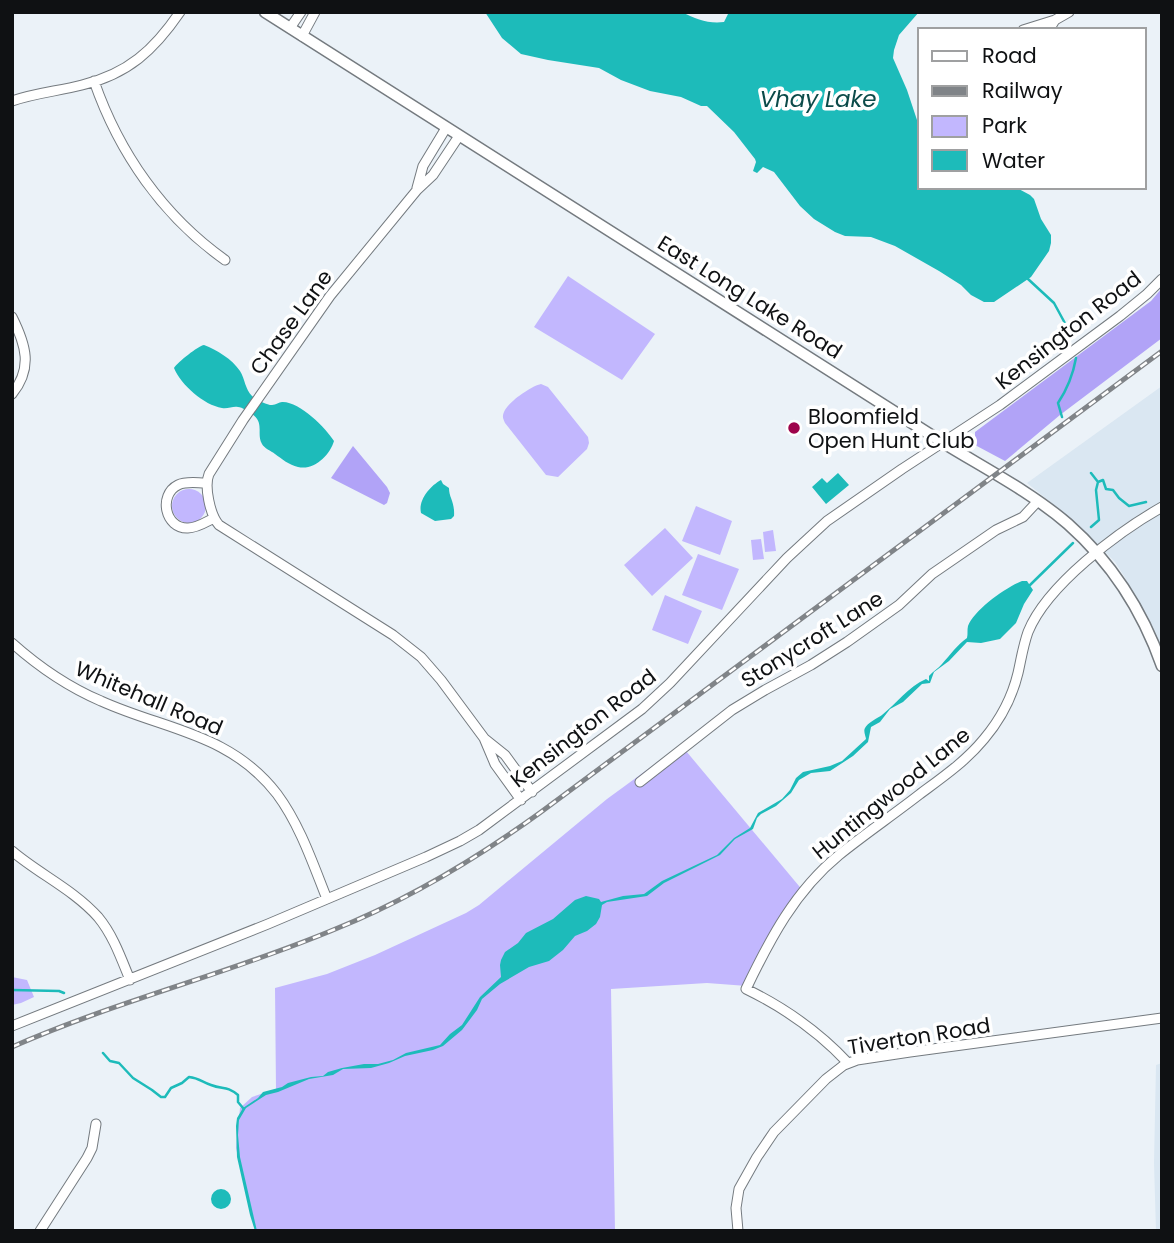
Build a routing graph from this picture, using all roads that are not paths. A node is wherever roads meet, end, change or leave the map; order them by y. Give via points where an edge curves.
1 (180, 12) edge
2 (265, 12) edge
3 (301, 12) edge
4 (315, 12) edge
5 (1069, 12) edge
6 (1055, 20) junction
7 (290, 28) junction
8 (1029, 28) edge
9 (1050, 28) edge
10 (302, 36) junction
11 (94, 81) junction
12 (12, 101) edge
13 (446, 128) junction
14 (459, 136) junction
15 (416, 190) junction
16 (225, 260) dead end
17 (1162, 279) edge
18 (12, 317) edge
19 (12, 394) edge
20 (942, 442) junction
21 (205, 483) junction
22 (1037, 502) junction
23 (1162, 507) edge
24 (214, 518) junction
25 (1096, 553) junction
26 (12, 643) edge
27 (1162, 666) edge
28 (484, 738) junction
29 (640, 782) dead end
30 (532, 792) junction
31 (521, 800) junction
32 (12, 851) edge
33 (327, 899) junction
34 (130, 980) junction
35 (1162, 1018) edge
36 (12, 1026) edge
37 (848, 1063) junction
38 (96, 1124) dead end
39 (40, 1231) edge
40 (738, 1231) edge

1 - 11 street via 145,55
2 - 7 main road, East Long Lake Road
3 - 7 street
4 - 10 street
5 - 6 street
6 - 8 street
6 - 9 street
7 - 10 main road, East Long Lake Road
10 - 13 main road, East Long Lake Road
11 - 12 street
11 - 16 street via 114,129 143,179 178,220
13 - 14 main road, East Long Lake Road
13 - 15 street, Chase Lane via 423,166
14 - 15 street, Chase Lane via 433,176
14 - 20 main road, East Long Lake Road
15 - 21 street, Chase Lane via 341,281 243,420
17 - 20 street, Kensington Road via 1000,405
18 - 19 street via 26,360
20 - 22 main road, East Long Lake Road
20 - 30 street, Kensington Road via 827,521 642,709
21 - 24 street
21 - 24 street via 172,489 166,510 171,521 183,528
22 - 25 main road, East Long Lake Road
22 - 29 street, Stonycroft Lane via 1023,517 932,574 899,605 847,642 733,710
23 - 25 street
24 - 28 street via 410,647 432,668
25 - 27 main road, East Long Lake Road via 1138,612
25 - 37 street, Huntingwood Lane via 1036,616 1009,700 987,736 950,773 821,873 785,915 746,989 817,1034
26 - 33 street, Whitehall Road via 70,686 205,738 252,768 288,812
28 - 30 street via 505,755
28 - 31 street via 495,764
30 - 31 street, Kensington Road
31 - 33 street, Kensington Road via 460,841
32 - 34 street via 98,918
33 - 34 street, Kensington Road
34 - 36 street, Kensington Road
35 - 37 street, Tiverton Road
37 - 40 street, Tiverton Road via 766,1142 739,1189
38 - 39 street via 87,1158

